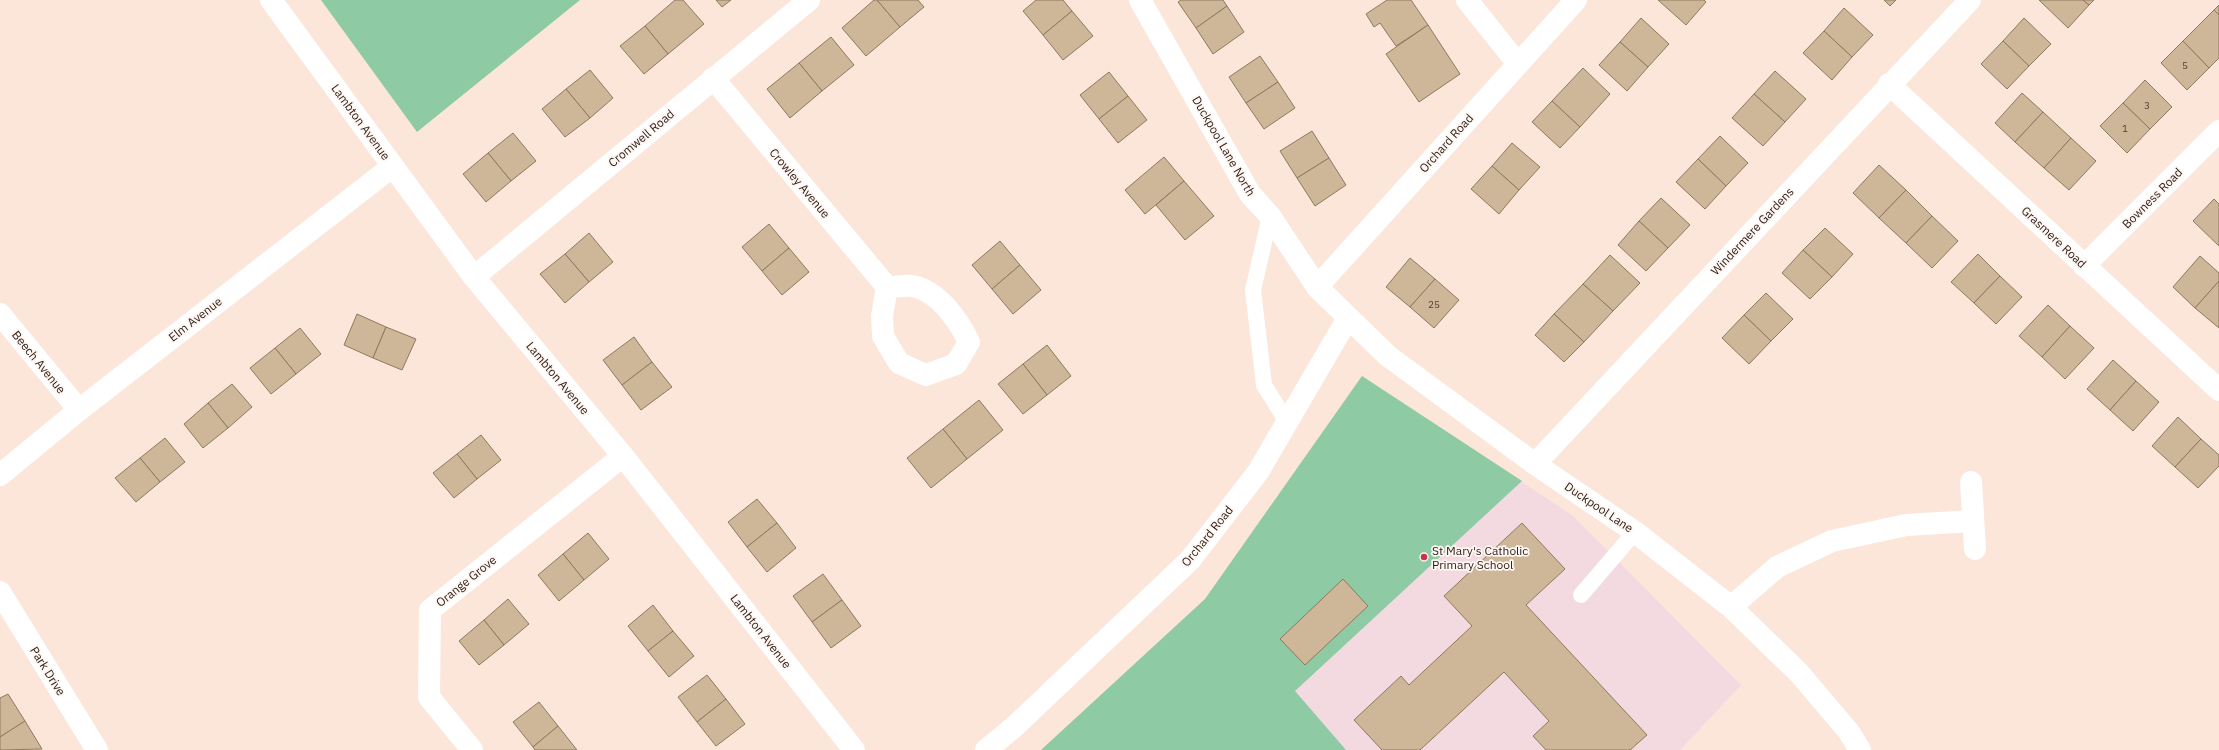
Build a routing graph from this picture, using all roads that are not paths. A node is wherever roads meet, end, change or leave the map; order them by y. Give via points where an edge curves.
1 (272, 0) edge
2 (809, 0) edge
3 (1140, 0) edge
4 (1467, 0) edge
5 (1576, 0) edge
6 (1970, 0) edge
7 (1518, 64) junction
8 (713, 78) junction
9 (1889, 84) junction
10 (2219, 131) edge
11 (393, 166) junction
12 (1270, 216) junction
13 (2084, 266) junction
14 (474, 277) junction
15 (887, 287) dead end
16 (1316, 287) junction
17 (0, 314) edge
18 (1348, 318) junction
19 (2219, 390) edge
20 (79, 410) junction
21 (1288, 422) junction
22 (623, 456) junction
23 (1535, 464) junction
24 (0, 475) edge
25 (1971, 482) dead end
26 (1973, 521) junction
27 (1636, 532) junction
28 (1975, 549) dead end
29 (0, 592) edge
30 (1581, 595) dead end
31 (1730, 608) junction
32 (97, 750) edge
33 (472, 750) edge
34 (854, 750) edge
35 (986, 750) edge
36 (1860, 750) edge

1 - 11 street, Lambton Avenue
2 - 8 street, Cromwell Road
3 - 12 street, Duckpool Lane North via 1250,194
4 - 7 street
5 - 7 street, Orchard Road
6 - 9 street, Windermere Gardens
7 - 16 street, Orchard Road
8 - 14 street, Cromwell Road
8 - 15 street, Crowley Avenue
9 - 13 street, Grasmere Road
9 - 23 street, Windermere Gardens
10 - 13 street, Bowness Road
11 - 14 street, Lambton Avenue
11 - 20 street, Elm Avenue
12 - 16 street, Duckpool Lane North
12 - 21 lane via 1253,290 1264,385
13 - 19 street, Grasmere Road
14 - 22 street, Lambton Avenue
16 - 18 street, Duckpool Lane
17 - 20 street, Beech Avenue
18 - 21 street, Orchard Road
18 - 23 street, Duckpool Lane via 1388,356
20 - 24 street, Elm Avenue
21 - 35 street, Orchard Road via 1258,472 1190,560 1019,722
22 - 33 street, Orange Grove via 430,610 429,697
22 - 34 street, Lambton Avenue
23 - 27 street, Duckpool Lane
25 - 26 street
26 - 28 street
26 - 31 street via 1906,525 1832,541 1777,567
27 - 30 lane
27 - 31 street, Duckpool Lane
29 - 32 street, Park Drive
31 - 36 street, Duckpool Lane via 1799,672 1849,732

